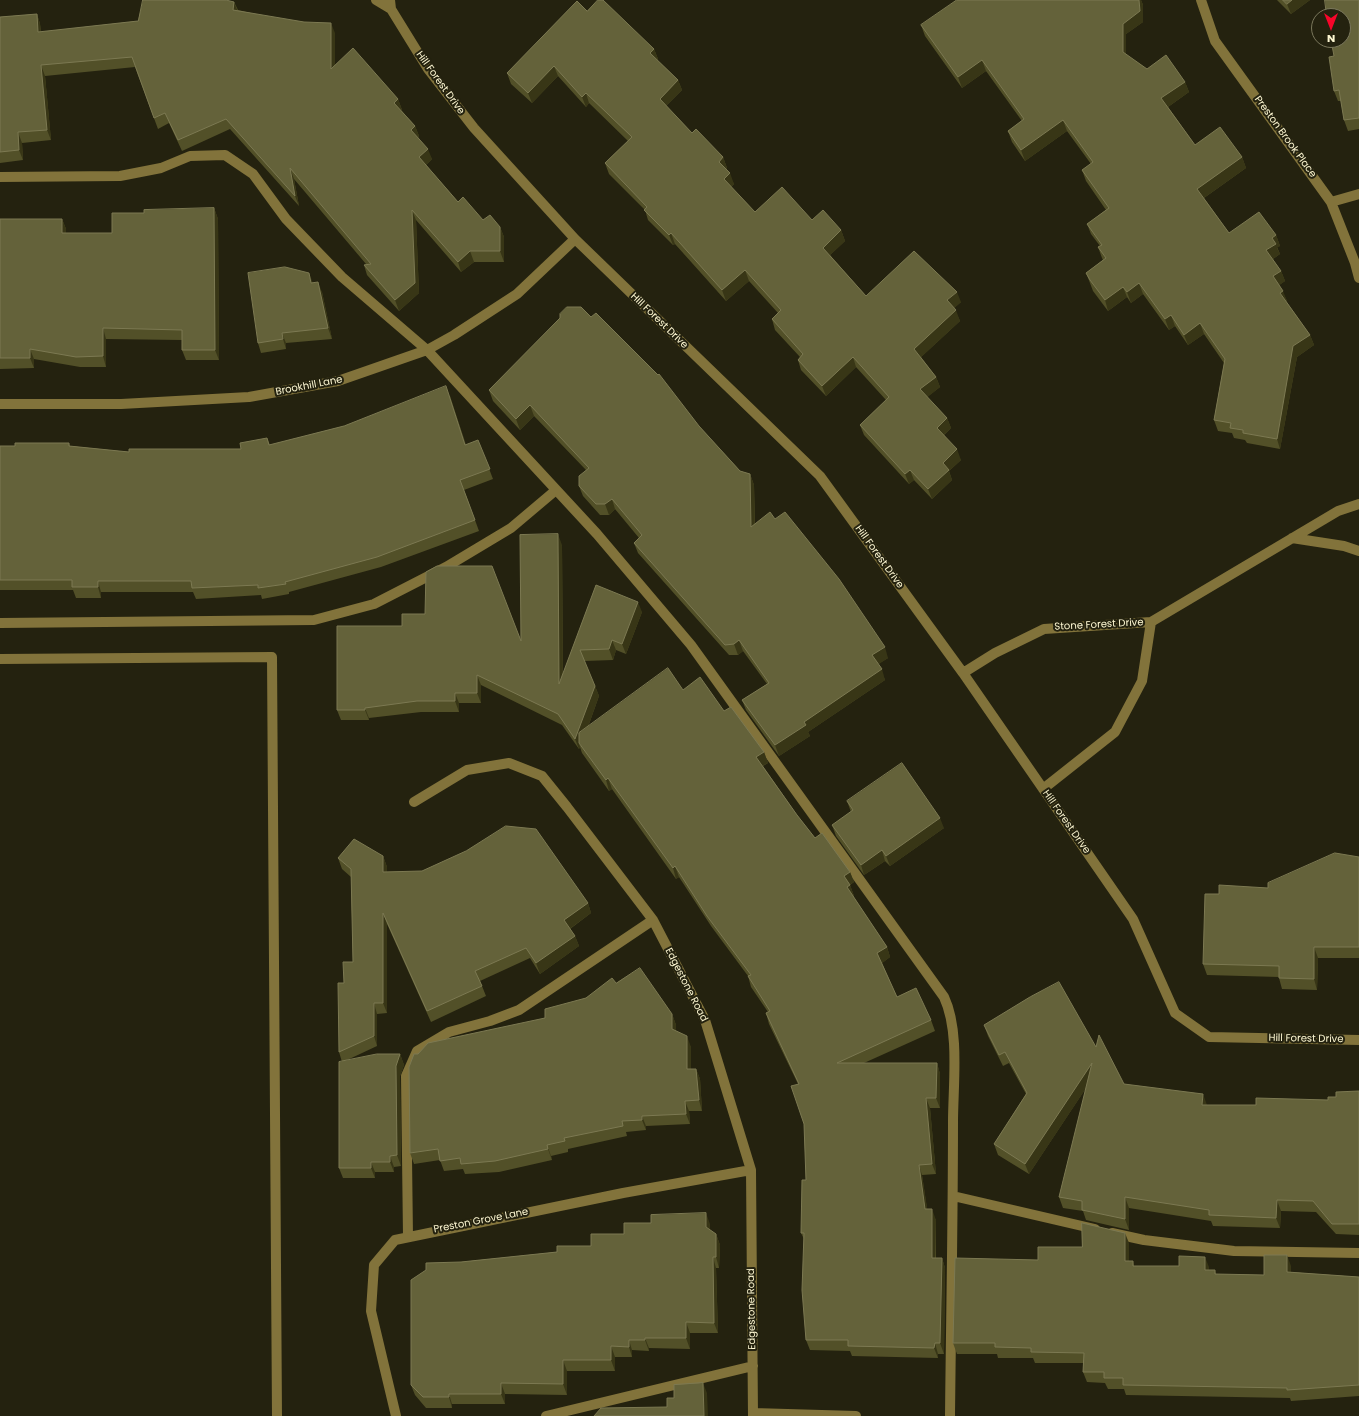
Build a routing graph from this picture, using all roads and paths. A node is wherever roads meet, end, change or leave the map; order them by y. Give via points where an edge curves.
1 (376, 0) edge
2 (1201, 0) edge
3 (390, 5) edge
4 (0, 177) edge
5 (1359, 194) edge
6 (1331, 202) junction
7 (575, 239) junction
8 (1359, 278) edge
9 (427, 350) junction
10 (0, 404) edge
11 (556, 490) junction
12 (1359, 504) edge
13 (1292, 538) junction
14 (1359, 551) edge
15 (1151, 622) junction
16 (0, 623) edge
17 (0, 659) edge
18 (963, 673) junction
19 (1043, 788) junction
20 (414, 802) dead end
21 (653, 920) junction
22 (1359, 1040) edge
23 (751, 1170) junction
24 (953, 1196) junction
25 (408, 1237) junction
26 (1359, 1253) edge
27 (753, 1366) junction
28 (753, 1415) edge
29 (277, 1416) edge
30 (396, 1416) edge
31 (549, 1416) edge
32 (856, 1416) edge
33 (950, 1416) edge

1 - 3 street, Hill Forest Drive
2 - 6 street, Preston Brook Place via 1215,41
3 - 7 street, Hill Forest Drive via 428,69 474,128
4 - 9 street via 120,176 161,168 190,156 225,155 253,174 286,219 342,277
5 - 6 street
6 - 8 street, Preston Brook Place
7 - 9 street, Brookhill Lane via 517,294
7 - 18 street, Hill Forest Drive via 820,476
9 - 10 street, Brookhill Lane via 338,382 248,397 121,404
9 - 11 street
11 - 16 street via 511,528 446,566 374,604 327,617 314,620
11 - 24 street via 597,534 691,645 944,997 953,1023
12 - 13 street, Stone Forest Drive via 1338,511
13 - 14 street via 1344,546
13 - 15 street, Stone Forest Drive
15 - 18 street, Stone Forest Drive via 1044,629 995,653
15 - 19 street, Stone Forest Drive via 1142,681 1115,732
17 - 29 street via 272,657
18 - 19 street, Hill Forest Drive
19 - 22 street, Hill Forest Drive via 1133,919 1175,1013 1209,1037
20 - 21 street, Edgestone Road via 467,770 509,763 542,776
21 - 23 street, Edgestone Road via 704,1020
21 - 25 street via 519,1010 449,1032 417,1051 406,1076
23 - 25 street, Preston Grove Lane
23 - 27 street, Edgestone Road
24 - 26 street via 1144,1240 1234,1251
24 - 33 street
25 - 30 street, Preston Grove Lane via 395,1240 374,1265 371,1311
27 - 28 street, Edgestone Road
27 - 31 street
28 - 32 street

